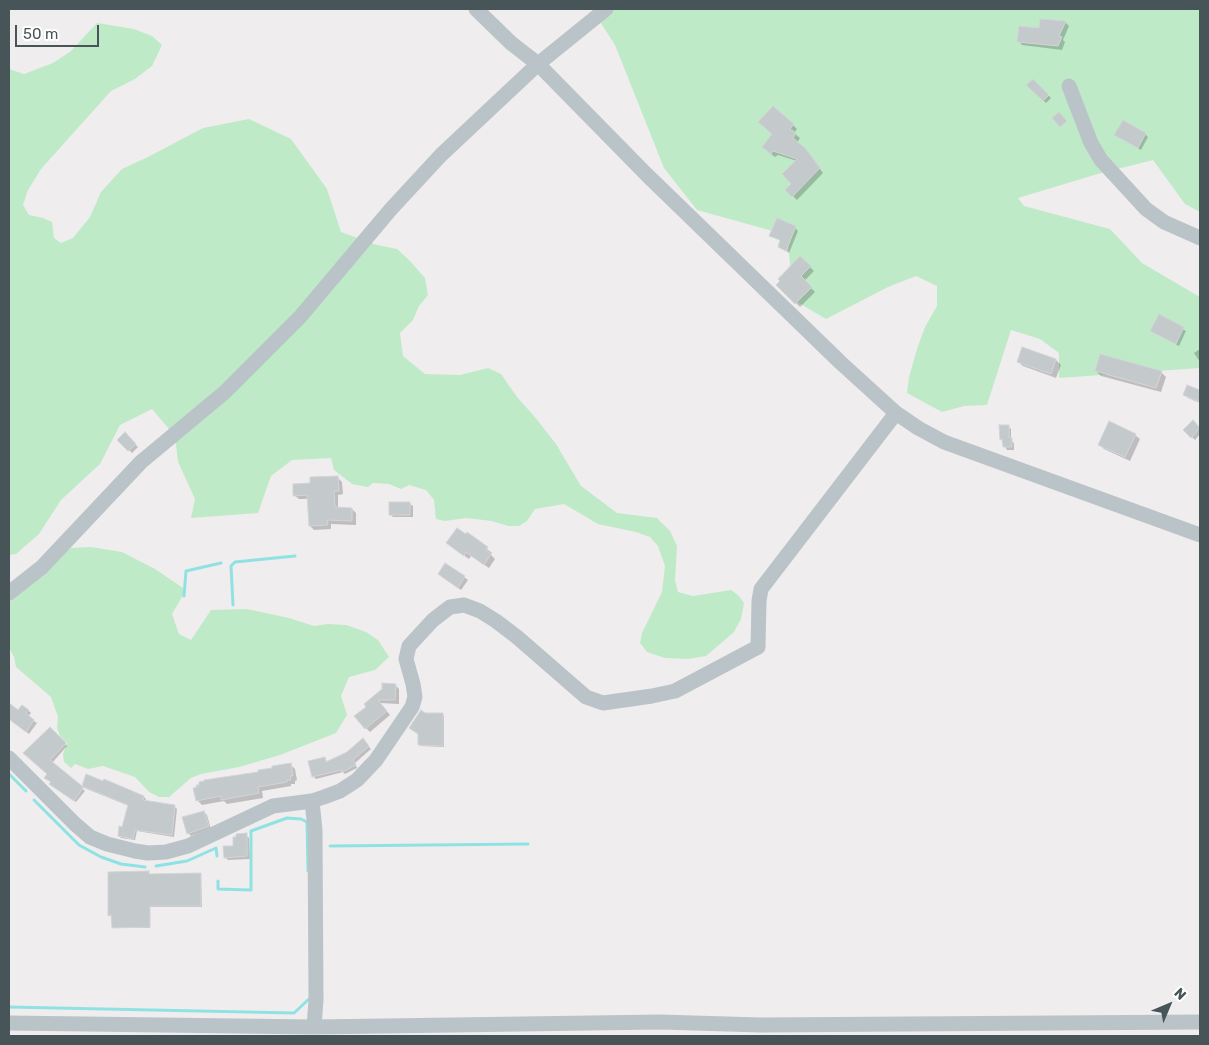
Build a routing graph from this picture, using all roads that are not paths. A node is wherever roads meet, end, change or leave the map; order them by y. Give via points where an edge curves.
1 (476, 9) edge
2 (606, 9) edge
3 (538, 64) junction
4 (1069, 86) dead end
5 (1200, 238) edge
6 (896, 413) junction
7 (1200, 535) edge
8 (9, 593) edge
9 (9, 758) edge
10 (312, 801) junction
11 (1200, 1022) edge
12 (9, 1023) edge
13 (314, 1028) junction

1 - 3 street
2 - 3 street
3 - 6 street via 840,363
3 - 8 street via 441,155 287,331 225,392 141,462 42,567
4 - 5 street via 1101,160 1146,209 1164,222
6 - 7 street via 944,442
6 - 10 street via 761,589 758,647 675,690 603,703 586,697 496,621 464,605 450,607 409,646 406,659 415,697 412,707 376,760 349,785
9 - 10 street via 90,837 120,848 148,853 188,846 273,806
10 - 13 street via 315,830
11 - 13 street via 761,1025 660,1022
12 - 13 street

